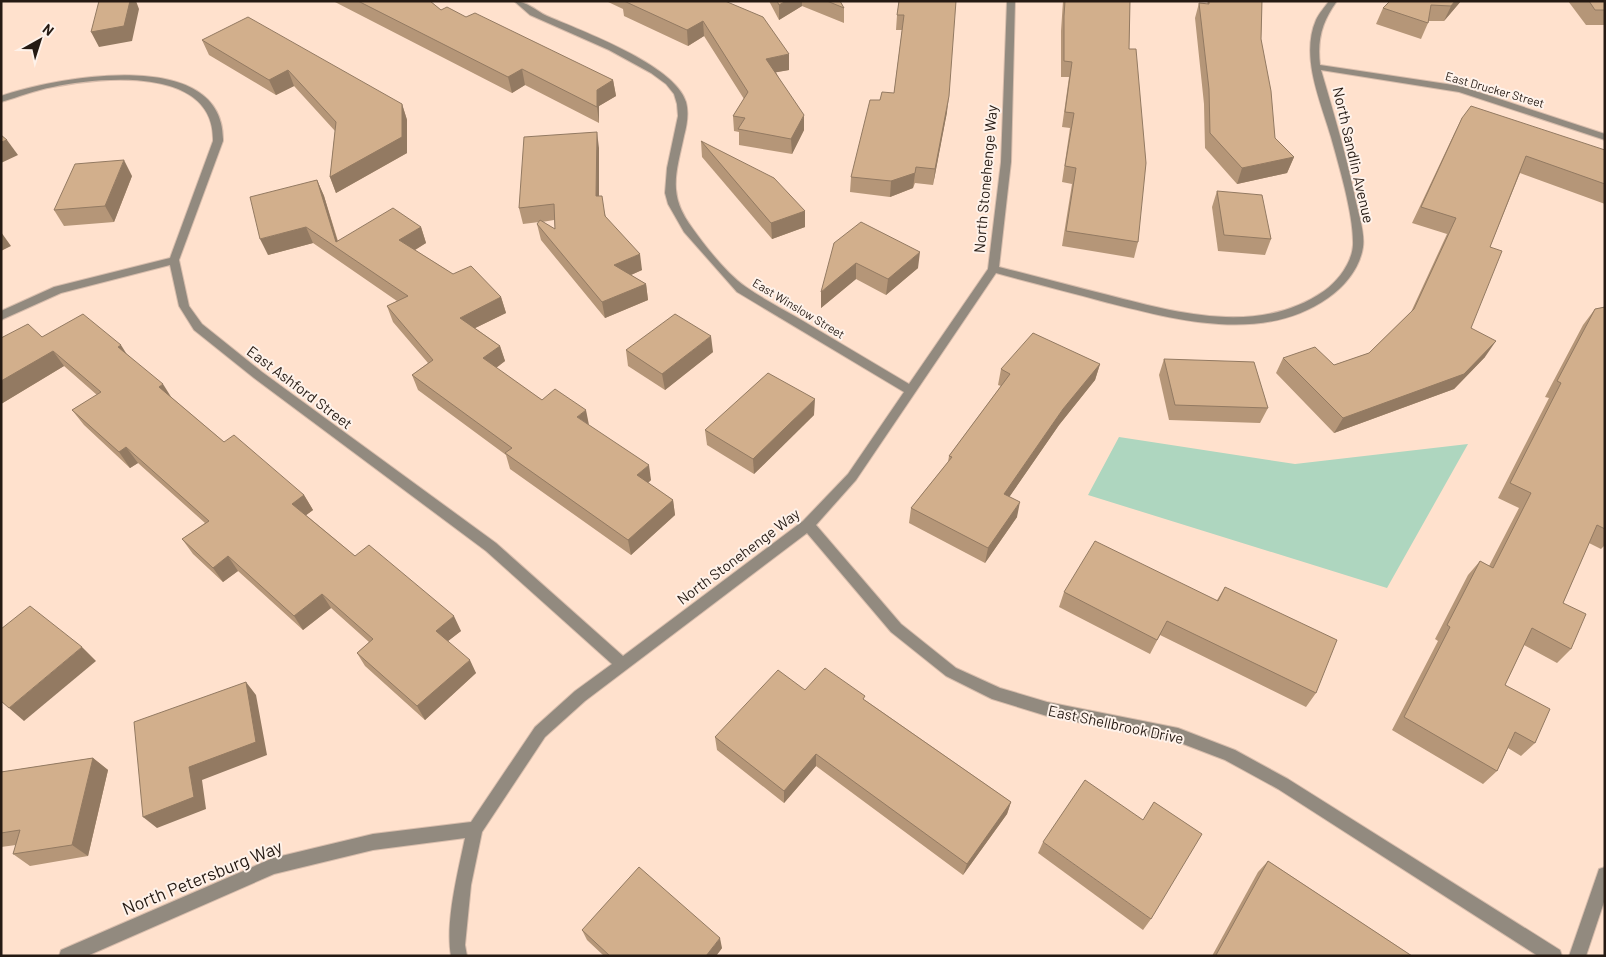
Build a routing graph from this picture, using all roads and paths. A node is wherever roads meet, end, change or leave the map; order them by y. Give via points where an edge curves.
1 (518, 1) edge
2 (1011, 1) edge
3 (1333, 1) edge
4 (1316, 67) junction
5 (1, 99) edge
6 (1605, 137) edge
7 (174, 260) junction
8 (993, 269) junction
9 (1, 316) edge
10 (912, 391) junction
11 (808, 525) junction
12 (622, 664) junction
13 (475, 829) junction
14 (1605, 876) edge
15 (66, 956) edge
16 (459, 956) edge
17 (1554, 956) edge
18 (1577, 956) edge

1 - 10 street, East Winslow Street via 534,13 664,76 678,92 684,109 671,173 670,194 677,215 741,289
2 - 8 street, North Stonehenge Way via 1006,162
3 - 4 street, North Sandlin Avenue via 1320,20 1316,35
4 - 6 street, East Drucker Street via 1460,89
4 - 8 street, North Sandlin Avenue via 1343,163 1358,246 1352,268 1337,287 1314,303 1285,314 1250,320 1211,321 1171,315
5 - 7 street via 46,85 114,76 172,84 193,93 209,106 217,122 218,141
7 - 9 street via 58,290
7 - 12 street, East Ashford Street via 184,306 198,327 491,547
8 - 10 street, North Stonehenge Way
10 - 11 street, North Stonehenge Way via 852,477
11 - 12 street, North Stonehenge Way
11 - 17 street, East Shellbrook Drive via 896,628 951,672 1005,697 1047,709 1178,735 1230,755 1283,784
12 - 13 street, North Stonehenge Way via 540,732
13 - 15 street, North Petersburg Way via 373,842 273,866
13 - 16 street, North Stonehenge Way via 463,885 457,945
14 - 18 street

